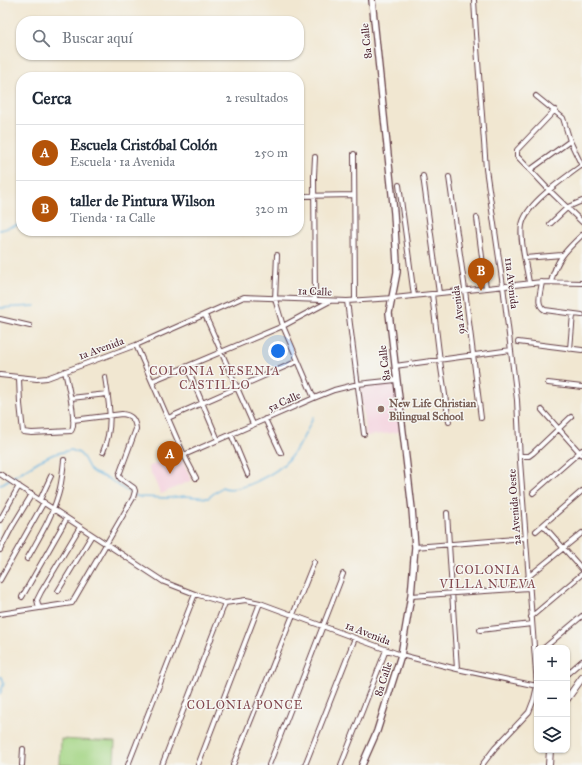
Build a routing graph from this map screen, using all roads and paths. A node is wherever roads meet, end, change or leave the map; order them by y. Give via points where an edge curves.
1 (372, 0) edge
2 (474, 0) edge
3 (536, 96) dead end
4 (555, 110) junction
5 (570, 141) junction
6 (354, 154) dead end
7 (315, 157) dead end
8 (582, 166) edge
9 (530, 170) junction
10 (423, 176) dead end
11 (449, 177) dead end
12 (399, 185) dead end
13 (549, 190) junction
14 (354, 195) junction
15 (304, 196) edge
16 (314, 196) junction
17 (582, 201) edge
18 (568, 208) junction
19 (477, 218) dead end
20 (582, 222) edge
21 (550, 224) dead end
22 (582, 235) edge
23 (277, 255) dead end
24 (562, 256) junction
25 (525, 258) junction
26 (542, 282) junction
27 (551, 282) junction
28 (529, 283) junction
29 (582, 283) edge
30 (503, 286) junction
31 (486, 288) junction
32 (465, 290) junction
33 (439, 293) junction
34 (432, 294) junction
35 (414, 296) junction
36 (392, 298) junction
37 (275, 299) junction
38 (314, 299) junction
39 (355, 300) junction
40 (330, 301) junction
41 (347, 301) junction
42 (205, 314) junction
43 (573, 314) junction
44 (582, 315) edge
45 (0, 319) edge
46 (30, 326) dead end
47 (283, 326) junction
48 (518, 342) dead end
49 (136, 345) junction
50 (570, 349) junction
51 (511, 350) junction
52 (582, 350) edge
53 (222, 352) junction
54 (473, 355) junction
55 (298, 361) junction
56 (440, 361) junction
57 (395, 366) junction
58 (187, 367) junction
59 (65, 371) junction
60 (0, 375) edge
61 (105, 377) dead end
62 (20, 378) junction
63 (396, 380) junction
64 (152, 381) junction
65 (548, 383) dead end
66 (358, 384) junction
67 (582, 387) edge
68 (237, 388) junction
69 (108, 394) junction
70 (71, 398) junction
71 (314, 398) junction
72 (517, 400) joint
73 (203, 403) junction
74 (542, 410) dead end
75 (110, 417) junction
76 (571, 417) dead end
77 (168, 418) junction
78 (481, 418) dead end
79 (265, 419) junction
80 (73, 420) junction
81 (449, 422) dead end
82 (253, 424) junction
83 (559, 428) junction
84 (231, 434) junction
85 (364, 434) dead end
86 (218, 440) junction
87 (103, 452) dead end
88 (581, 452) edge
89 (281, 453) dead end
90 (184, 455) junction
91 (520, 456) junction
92 (64, 460) dead end
93 (0, 474) edge
94 (248, 475) dead end
95 (51, 476) dead end
96 (196, 478) dead end
97 (20, 486) junction
98 (582, 491) edge
99 (533, 493) dead end
100 (32, 494) junction
101 (42, 501) junction
102 (53, 509) junction
103 (447, 512) dead end
104 (67, 518) junction
105 (0, 520) edge
106 (543, 525) junction
107 (80, 527) junction
108 (536, 531) dead end
109 (582, 533) edge
110 (92, 535) junction
111 (526, 538) junction
112 (105, 544) junction
113 (449, 545) junction
114 (415, 547) junction
115 (564, 549) junction
116 (0, 550) edge
117 (27, 559) dead end
118 (314, 562) dead end
119 (582, 569) edge
120 (343, 574) dead end
121 (582, 574) edge
122 (528, 577) junction
123 (0, 580) edge
124 (529, 588) junction
125 (58, 591) dead end
126 (195, 594) junction
127 (452, 594) junction
128 (411, 596) junction
129 (22, 597) dead end
130 (224, 603) junction
131 (260, 603) junction
132 (39, 608) junction
133 (0, 614) edge
134 (293, 615) junction
135 (582, 616) edge
136 (531, 617) junction
137 (532, 624) junction
138 (323, 626) junction
139 (480, 630) dead end
140 (355, 638) junction
141 (535, 645) edge
142 (548, 645) edge
143 (386, 650) junction
144 (401, 655) junction
145 (582, 661) edge
146 (457, 669) junction
147 (570, 671) edge
148 (582, 678) edge
149 (534, 685) edge
150 (570, 693) edge
151 (534, 699) edge
152 (23, 749) dead end
153 (550, 753) edge
154 (22, 765) edge
155 (128, 765) edge
156 (162, 765) edge
157 (198, 765) edge
158 (233, 765) edge
159 (269, 765) edge
160 (305, 765) edge
161 (341, 765) edge
162 (362, 765) edge
163 (482, 765) edge
164 (549, 765) edge

1 - 36 street, 8a Calle via 394,213 397,272
2 - 30 street, 11a Avenida via 486,169
3 - 4 street
4 - 5 street via 563,118
4 - 9 street via 517,150 518,156
5 - 8 street
5 - 9 street
6 - 14 street
7 - 16 street
8 - 13 street
9 - 13 street
10 - 33 street
11 - 32 street, 9a Avenida
12 - 35 street
13 - 18 street
13 - 25 street via 527,212 524,219 521,234
14 - 16 street
14 - 39 street
15 - 16 street
16 - 38 street
17 - 18 street
18 - 20 street
18 - 21 street
19 - 31 street
22 - 24 street
23 - 37 street
24 - 25 street
24 - 27 street via 557,262
25 - 28 street
26 - 27 street
26 - 28 street
26 - 43 street via 539,304 541,309
27 - 29 street
28 - 30 street
30 - 31 street, 1a Calle
30 - 51 street, 11a Avenida
31 - 32 street, 1a Calle
32 - 33 street, 1a Calle
32 - 54 street, 9a Avenida
33 - 34 street, 1a Calle
34 - 35 street, 1a Calle
34 - 56 street
35 - 36 street, 1a Calle
36 - 39 street, 1a Calle
36 - 57 street, 8a Calle via 389,314
37 - 38 street, 1a Calle
37 - 42 street, 1a Calle via 244,297
37 - 47 street
38 - 40 street, 1a Calle
39 - 41 street, 1a Calle
40 - 41 street, 1a Calle
40 - 47 street
41 - 66 street
42 - 49 street, 1a Calle
42 - 53 street
43 - 44 street
43 - 50 street
45 - 46 street
47 - 53 street
47 - 55 street
48 - 50 street
49 - 59 street, 1a Avenida
49 - 64 street, 1a Avenida
50 - 52 street
51 - 54 street
51 - 72 street, 11a Avenida
53 - 58 street
53 - 68 street
54 - 56 street
54 - 78 street, 9a Avenida
55 - 68 street
55 - 71 street
56 - 57 street
56 - 81 street
57 - 63 street, 8a Calle
58 - 64 street
58 - 73 street
59 - 62 street, 1a Avenida via 44,378
59 - 70 street
60 - 62 street, 1a Avenida
61 - 69 street
62 - 80 street via 23,432 71,431 74,426
63 - 66 street, 5a Calle
63 - 114 street, 8a Calle
64 - 77 street, 1a Avenida
65 - 67 street
66 - 71 street, 5a Calle
66 - 85 street
68 - 73 street
68 - 82 street
69 - 70 street
69 - 75 street
70 - 80 street
71 - 79 street, 5a Calle
72 - 91 street, 2a Avenida Oeste
73 - 77 street
73 - 86 street
74 - 83 street
75 - 80 street
75 - 87 street via 110,432
75 - 112 street via 127,415 136,424 119,475 134,488 135,493
76 - 83 street
77 - 90 street, 1a Avenida
79 - 82 street, 5a Calle
79 - 89 street
82 - 84 street, 5a Calle
83 - 88 street
83 - 91 street via 529,456
84 - 86 street, 5a Calle
84 - 94 street
86 - 90 street, 5a Calle
88 - 99 street
90 - 96 street, 1a Avenida
91 - 111 street, 2a Avenida Oeste
92 - 102 street via 60,488
93 - 97 street, 1a Avenida
95 - 101 street
97 - 100 street, 1a Avenida
97 - 105 street
98 - 106 street
100 - 101 street, 1a Avenida
100 - 116 street
101 - 102 street, 1a Avenida
101 - 123 street
102 - 104 street, 1a Avenida
102 - 117 street
103 - 113 street
104 - 107 street, 1a Avenida
104 - 129 street
106 - 108 street
106 - 115 street
107 - 110 street, 1a Avenida
107 - 132 street via 41,592 37,600
109 - 115 street
110 - 112 street, 1a Avenida
110 - 125 street
111 - 113 street
111 - 122 street, 2a Avenida Oeste
112 - 126 street, 1a Avenida via 159,580
112 - 132 street via 72,603
113 - 114 street
113 - 127 street
114 - 128 street, 8a Calle
115 - 119 street
115 - 122 street
118 - 134 street
120 - 138 street
121 - 136 street
122 - 124 street, 2a Avenida Oeste
124 - 127 street
124 - 136 street, 2a Avenida Oeste
126 - 130 street, 1a Avenida
126 - 155 street
127 - 128 street
127 - 146 street
128 - 144 street, 8a Calle
130 - 131 street, 1a Avenida via 246,600
130 - 156 street
131 - 134 street, 1a Avenida
131 - 157 street
132 - 133 street
134 - 138 street, 1a Avenida
134 - 158 street
135 - 142 street
136 - 137 street, 2a Avenida Oeste
137 - 139 street
137 - 141 street, 2a Avenida Oeste
138 - 140 street, 1a Avenida
138 - 159 street
140 - 143 street, 1a Avenida
140 - 160 street
143 - 144 street, 1a Avenida
143 - 161 street
144 - 146 street, 1a Avenida
144 - 162 street, 8a Calle via 377,731
145 - 147 street
146 - 149 street, 1a Avenida
148 - 150 main road
151 - 163 street via 530,712
152 - 154 street
153 - 164 main road

